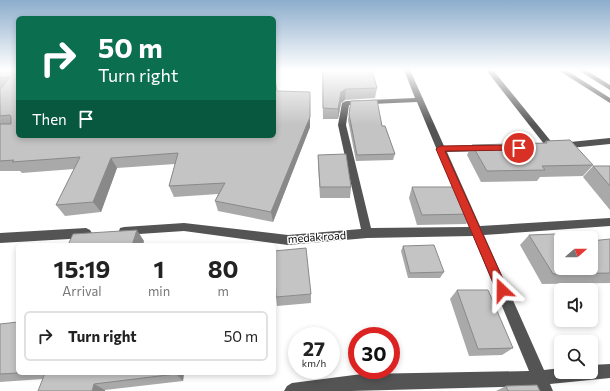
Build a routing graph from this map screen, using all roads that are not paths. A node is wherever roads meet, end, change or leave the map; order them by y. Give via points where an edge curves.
1 (414, 88) edge
2 (503, 88) edge
3 (590, 88) edge
4 (419, 100) junction
5 (610, 101) edge
6 (610, 141) edge
7 (495, 148) edge
8 (440, 149) junction
9 (610, 222) edge
10 (477, 231) junction
11 (96, 232) edge
12 (112, 232) edge
13 (367, 233) junction
14 (0, 238) edge
15 (610, 371) edge
16 (542, 385) edge
17 (362, 387) edge
18 (292, 391) edge

1 - 4 street
2 - 6 street via 547,147
3 - 5 street
4 - 8 street
4 - 13 street via 346,103 342,125
7 - 8 street
8 - 10 street
9 - 10 street, medak road
10 - 13 street, medak road
10 - 16 street
11 - 14 street
12 - 13 street, medak road via 184,227 288,240
15 - 16 street
16 - 17 street
17 - 18 street

